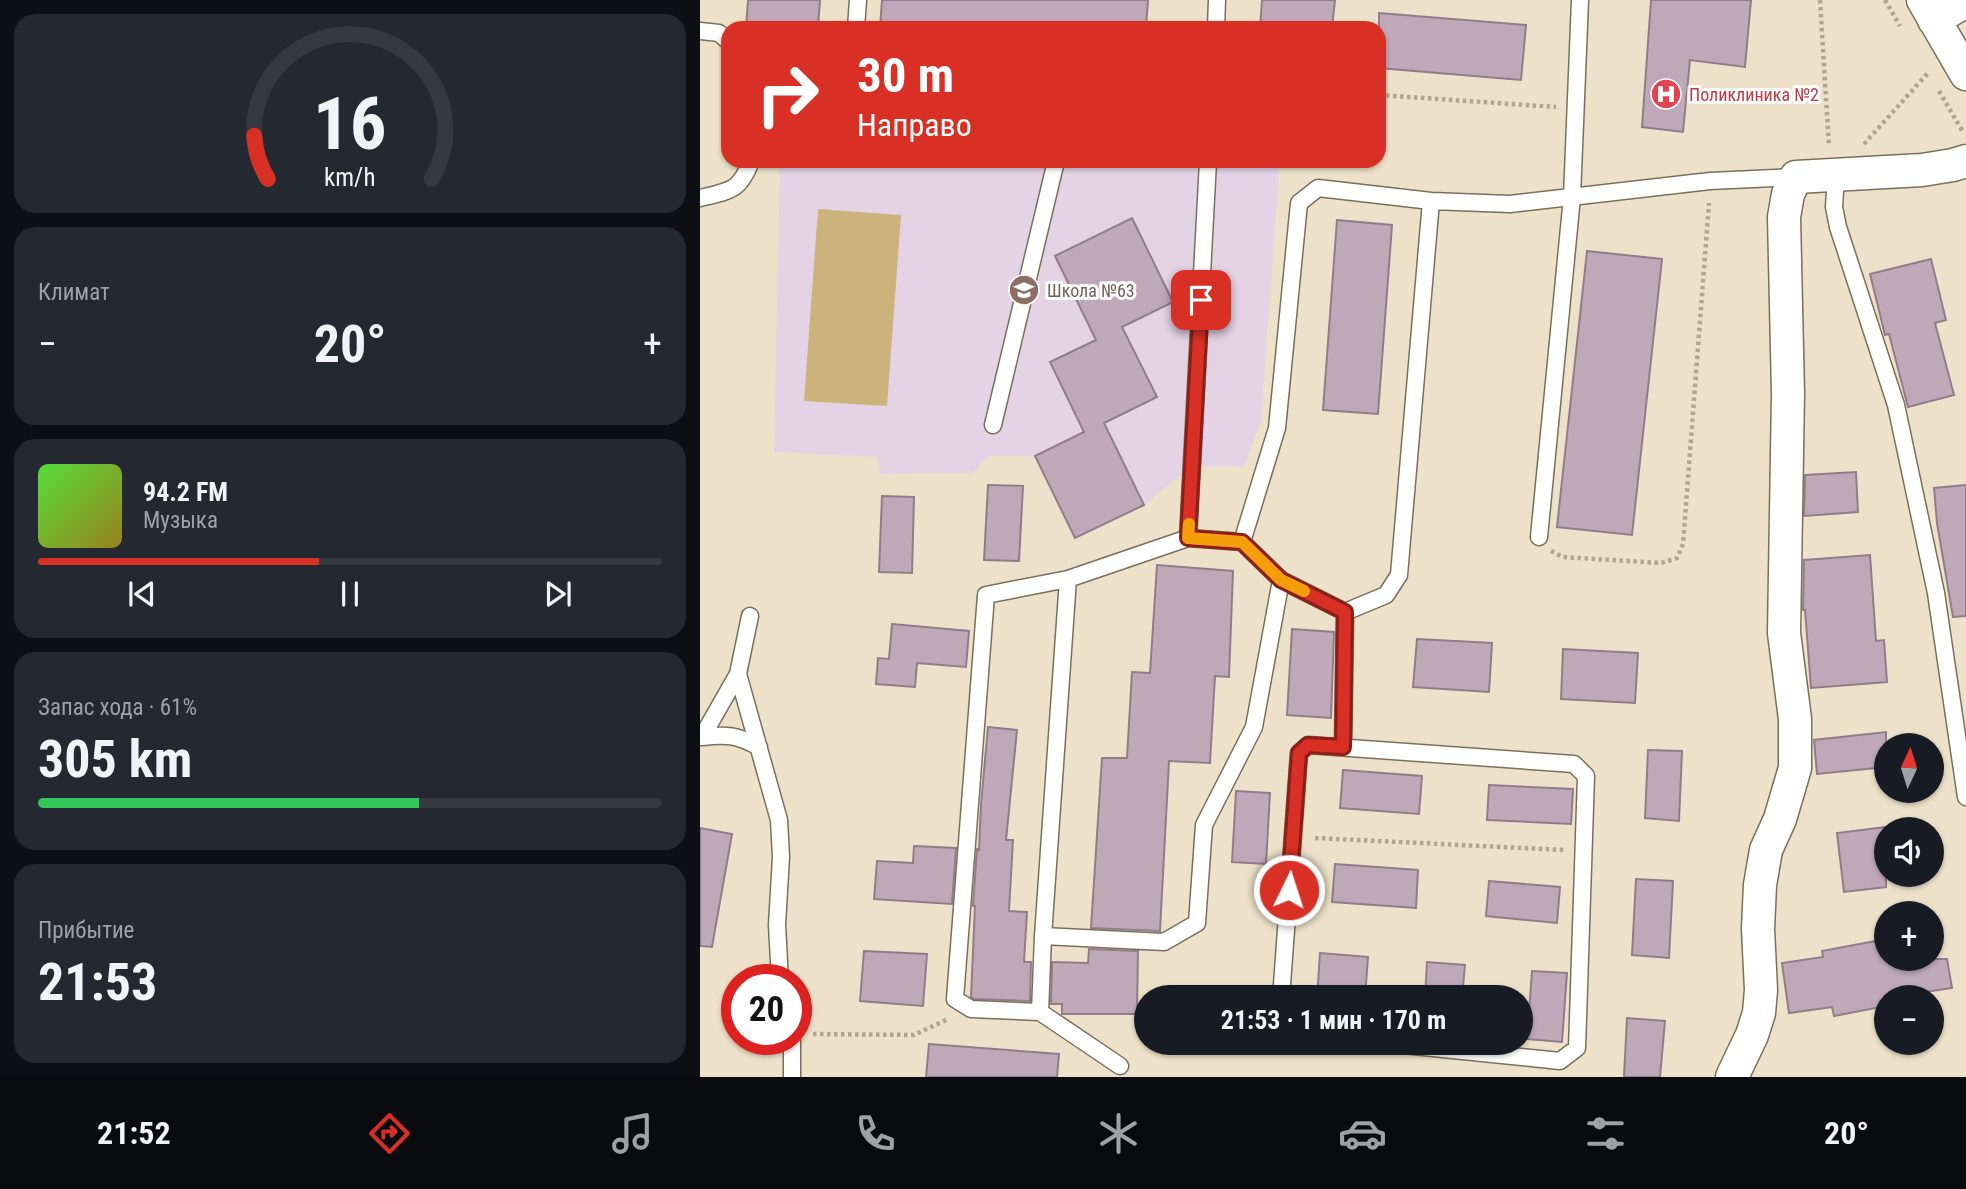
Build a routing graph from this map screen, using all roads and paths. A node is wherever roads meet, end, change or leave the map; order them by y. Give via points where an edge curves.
1 (858, 0) edge
2 (1217, 0) edge
3 (1580, 0) edge
4 (1820, 0) edge
5 (1966, 1) edge
6 (1928, 10) edge
7 (856, 21) edge
8 (1216, 21) edge
9 (700, 31) edge
10 (721, 35) edge
11 (1928, 73) dead end
12 (1966, 74) edge
13 (1386, 94) edge
14 (1575, 108) junction
15 (1966, 161) edge
16 (748, 168) edge
17 (1054, 168) edge
18 (1208, 168) edge
19 (1836, 175) junction
20 (1796, 177) junction
21 (1710, 181) junction
22 (1572, 197) junction
23 (700, 198) edge
24 (1431, 201) junction
25 (993, 425) dead end
26 (1539, 537) joint
27 (1188, 538) junction
28 (1242, 542) junction
29 (1068, 579) junction
30 (1281, 580) junction
31 (1345, 612) junction
32 (751, 616) dead end
33 (738, 674) junction
34 (701, 739) edge
35 (759, 747) junction
36 (1343, 747) junction
37 (1966, 797) edge
38 (1293, 836) junction
39 (1584, 851) junction
40 (1043, 936) junction
41 (779, 964) edge
42 (1282, 985) edge
43 (971, 1009) junction
44 (1040, 1013) junction
45 (812, 1034) edge
46 (792, 1055) edge
47 (1501, 1055) edge
48 (1119, 1066) dead end
49 (792, 1077) edge
50 (1732, 1077) edge

1 - 7 lane
2 - 8 lane
3 - 14 lane
4 - 19 path via 1830,163
5 - 6 street
6 - 12 street
9 - 10 lane
11 - 19 path
13 - 14 path
14 - 22 lane
15 - 19 street via 1922,170
16 - 23 lane via 744,179 727,192
17 - 25 lane
18 - 27 lane
19 - 20 street
19 - 37 lane via 1838,227 1896,405 1936,593
20 - 21 lane
20 - 50 street via 1784,217 1788,393 1784,633 1796,719 1795,768 1766,850 1760,885 1759,1013
21 - 22 lane
21 - 26 path via 1682,544 1677,558 1661,563 1563,557 1548,550
22 - 24 lane via 1510,204
22 - 26 lane
24 - 28 lane via 1318,188 1299,203 1277,429
24 - 31 lane via 1399,575 1387,596
27 - 28 lane
27 - 29 lane
28 - 30 lane
29 - 40 lane
29 - 43 lane via 986,595 955,999
30 - 31 lane
30 - 40 lane via 1254,727 1204,825 1197,923 1164,942
31 - 36 lane
32 - 33 lane
33 - 34 lane
33 - 35 lane
34 - 35 lane via 720,734
35 - 41 lane via 779,820
36 - 38 lane via 1308,745 1299,753
36 - 39 lane via 1574,764 1587,776
38 - 39 path
38 - 42 lane
39 - 47 lane via 1577,1048 1560,1061
40 - 44 lane
43 - 44 lane
43 - 45 path via 914,1035
44 - 48 lane
46 - 49 lane

